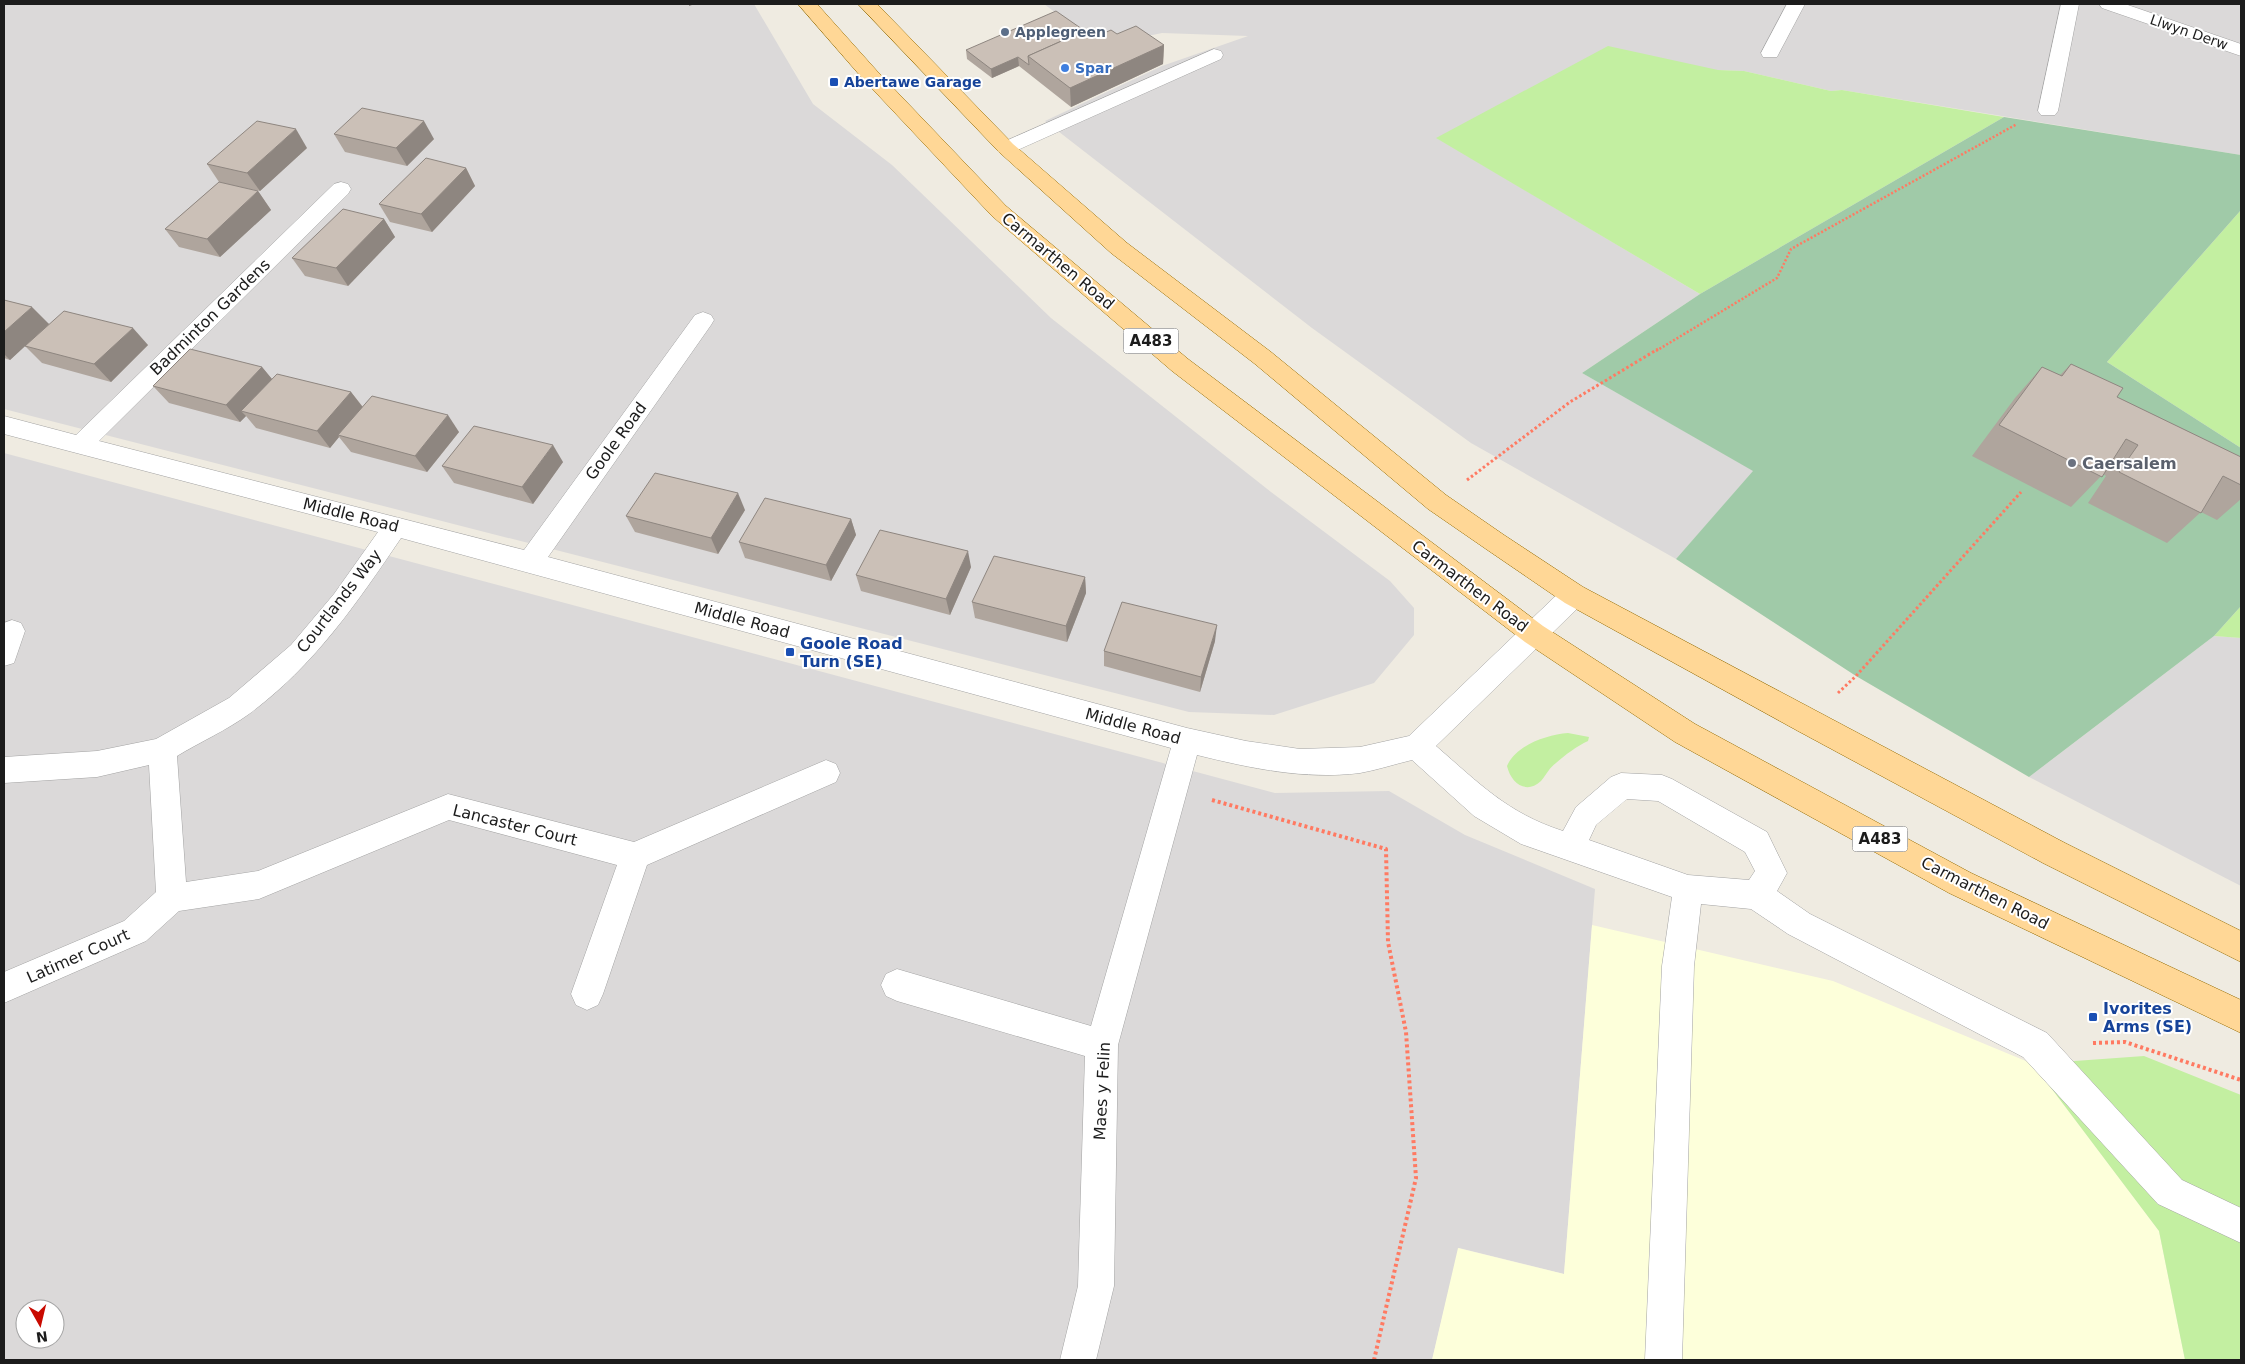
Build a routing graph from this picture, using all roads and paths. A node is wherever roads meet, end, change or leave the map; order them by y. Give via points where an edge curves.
1 (807, 4) edge
2 (867, 4) edge
3 (1796, 4) edge
4 (2070, 4) edge
5 (2108, 4) edge
6 (2241, 50) edge
7 (1770, 54) dead end
8 (1214, 55) dead end
9 (2048, 111) joint
10 (1006, 148) junction
11 (341, 189) dead end
12 (703, 320) dead end
13 (4, 425) edge
14 (79, 446) junction
15 (2021, 492) dead end
16 (1438, 502) junction
17 (396, 526) junction
18 (530, 562) junction
19 (1574, 595) junction
20 (1534, 634) junction
21 (1808, 722) junction
22 (1187, 740) junction
23 (1417, 746) junction
24 (162, 750) junction
25 (4, 770) edge
26 (826, 773) dead end
27 (1174, 789) junction
28 (1570, 847) junction
29 (635, 856) junction
30 (1688, 889) junction
31 (1756, 895) junction
32 (172, 898) junction
33 (2241, 947) edge
34 (897, 985) dead end
35 (4, 988) edge
36 (587, 994) dead end
37 (2241, 1017) edge
38 (1102, 1045) junction
39 (2035, 1045) junction
40 (2241, 1080) edge
41 (2241, 1226) edge
42 (1078, 1360) edge
43 (1374, 1360) edge
44 (1663, 1360) edge

1 - 20 main road, Carmarthen Road / A483 via 999,211 1180,365
2 - 10 main road
3 - 7 street
4 - 9 street
5 - 6 street, Llwyn Derw
8 - 10 street
9 - 16 path via 2003,130 1791,249 1777,278 1570,402
10 - 16 main road via 1119,248 1262,358
11 - 14 street, Badminton Gardens
12 - 18 street, Goole Road
13 - 14 street, Middle Road
14 - 17 street, Middle Road
15 - 21 path via 1856,676
16 - 19 main road
17 - 18 street, Middle Road
17 - 24 street, Courtlands Way via 343,602 301,652 239,706
18 - 22 street, Middle Road
19 - 20 street, Middle Road
19 - 21 main road
20 - 23 street, Middle Road
20 - 37 main road, Carmarthen Road / A483 via 1685,733 1960,883
21 - 33 main road via 2054,853
22 - 23 street, Middle Road via 1300,762 1360,760
22 - 27 street, Maes y Felin
23 - 28 street via 1484,807 1530,834
24 - 25 street, Courtlands Way via 97,764
24 - 32 street
26 - 29 street
27 - 38 street, Maes y Felin
27 - 43 path via 1386,849 1388,942 1406,1032 1416,1178
28 - 30 street
28 - 31 street via 1586,816 1621,786 1662,788 1756,842 1772,873
29 - 32 street, Lancaster Court via 448,807 259,885
29 - 36 street
30 - 31 street
30 - 44 street via 1678,966
31 - 39 street via 1799,924
32 - 35 street, Latimer Court via 135,931
34 - 38 street
38 - 42 street, Maes y Felin via 1096,1286
39 - 40 path via 2125,1042
39 - 41 street via 2170,1192

